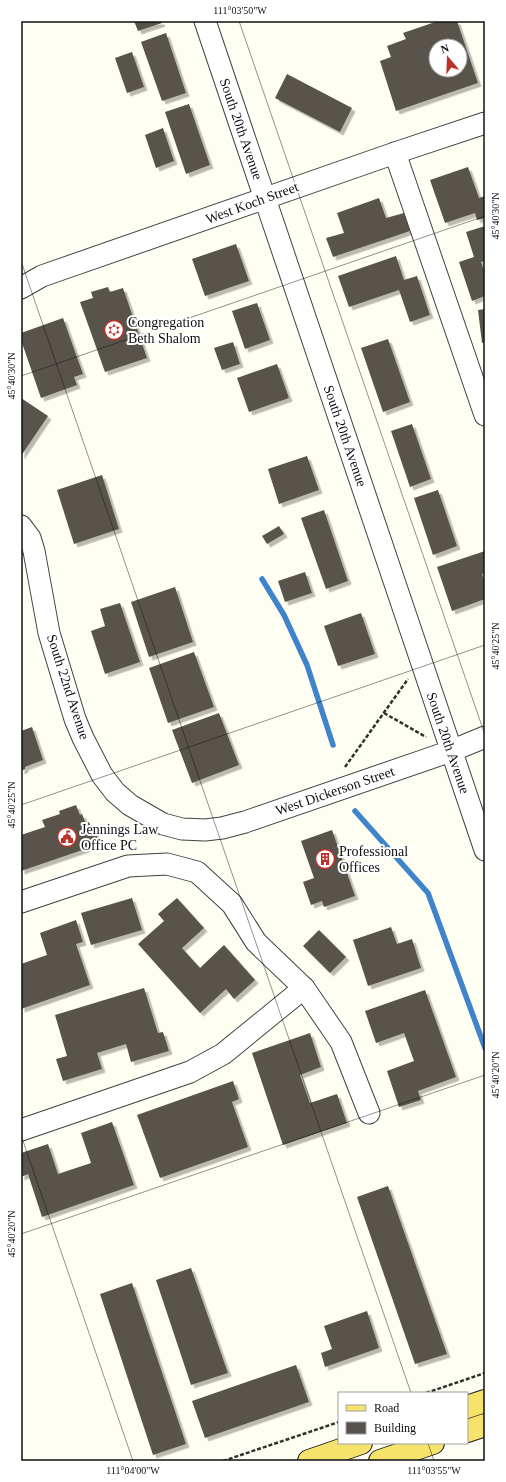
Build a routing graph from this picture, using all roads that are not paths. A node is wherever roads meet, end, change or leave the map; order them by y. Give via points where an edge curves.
1 (205, 21) edge
2 (485, 123) edge
3 (395, 152) junction
4 (265, 198) junction
5 (21, 288) edge
6 (485, 415) edge
7 (21, 526) edge
8 (485, 737) edge
9 (450, 751) junction
10 (182, 829) joint
11 (485, 850) edge
12 (21, 902) edge
13 (304, 988) junction
14 (369, 1114) dead end
15 (21, 1130) edge
16 (485, 1401) edge
17 (468, 1407) edge
18 (485, 1425) edge
19 (468, 1431) edge
20 (359, 1444) edge
21 (430, 1444) edge
22 (309, 1461) edge
23 (380, 1461) edge

1 - 4 street, South 20th Avenue
2 - 3 street, West Koch Street
3 - 4 street, West Koch Street
3 - 6 street
4 - 5 street, West Koch Street via 42,276
4 - 9 street, South 20th Avenue
7 - 10 street, South 22nd Avenue via 30,538 34,551 49,633 75,719 102,775 115,792 130,805 163,824
8 - 9 street, West Dickerson Street
9 - 10 street, West Dickerson Street via 244,822 205,830
9 - 11 street, South 20th Avenue
12 - 13 street via 128,866 167,864 197,872 232,904 256,942
13 - 14 street via 341,1042
13 - 15 street via 223,1054 190,1072
16 - 17 main road
18 - 19 main road
20 - 22 main road
21 - 23 main road

